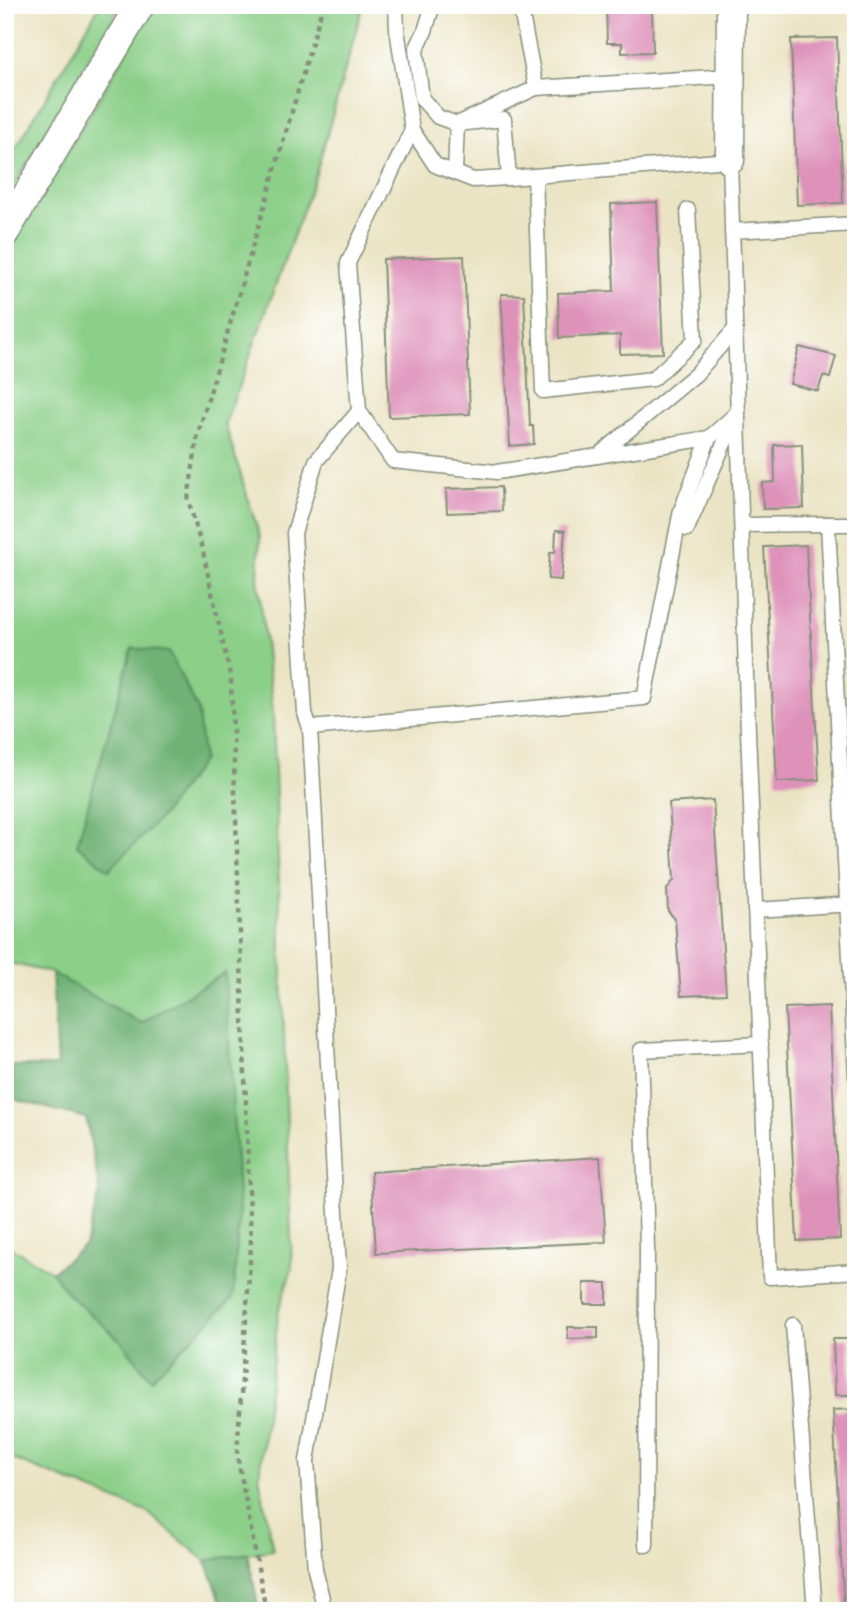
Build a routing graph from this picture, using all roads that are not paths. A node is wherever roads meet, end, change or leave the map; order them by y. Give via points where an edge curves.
1 (140, 5) edge
2 (396, 5) edge
3 (433, 5) edge
4 (520, 5) edge
5 (731, 5) edge
6 (730, 76) junction
7 (536, 88) junction
8 (457, 124) junction
9 (412, 130) junction
10 (730, 160) junction
11 (455, 173) junction
12 (534, 176) junction
13 (509, 178) junction
14 (688, 210) dead end
15 (856, 224) edge
16 (732, 231) junction
17 (5, 232) edge
18 (736, 329) junction
19 (359, 411) junction
20 (738, 412) junction
21 (709, 438) junction
22 (597, 456) junction
23 (828, 524) junction
24 (856, 524) edge
25 (742, 525) junction
26 (687, 529) dead end
27 (310, 727) junction
28 (852, 904) edge
29 (755, 910) junction
30 (761, 1044) junction
31 (856, 1077) edge
32 (856, 1271) edge
33 (793, 1325) dead end
34 (646, 1545) dead end
35 (325, 1611) edge
36 (816, 1611) edge

1 - 17 street
2 - 9 lane
3 - 8 lane via 416,50 422,99 438,117
4 - 7 lane
5 - 6 street
6 - 7 lane
6 - 10 street
7 - 8 lane
8 - 11 lane
8 - 13 lane via 504,119
9 - 11 lane via 435,164
9 - 19 lane via 348,263
10 - 12 lane
10 - 16 lane
11 - 13 lane via 473,180
12 - 13 lane
12 - 14 lane via 543,391 653,379 695,340
15 - 16 lane
16 - 18 lane
18 - 20 lane
18 - 22 lane via 696,374
19 - 22 lane via 393,461 497,472
19 - 27 lane via 316,461 293,533 305,713
20 - 21 lane
20 - 25 lane
20 - 26 lane
21 - 22 lane
21 - 27 lane via 681,510 644,698
23 - 24 lane
23 - 25 lane
23 - 28 lane
25 - 29 lane
27 - 35 lane via 340,1269 307,1461 315,1569
28 - 29 lane
28 - 31 lane
29 - 30 lane
30 - 32 lane via 770,1277
30 - 34 lane via 641,1050 647,1247
33 - 36 lane

